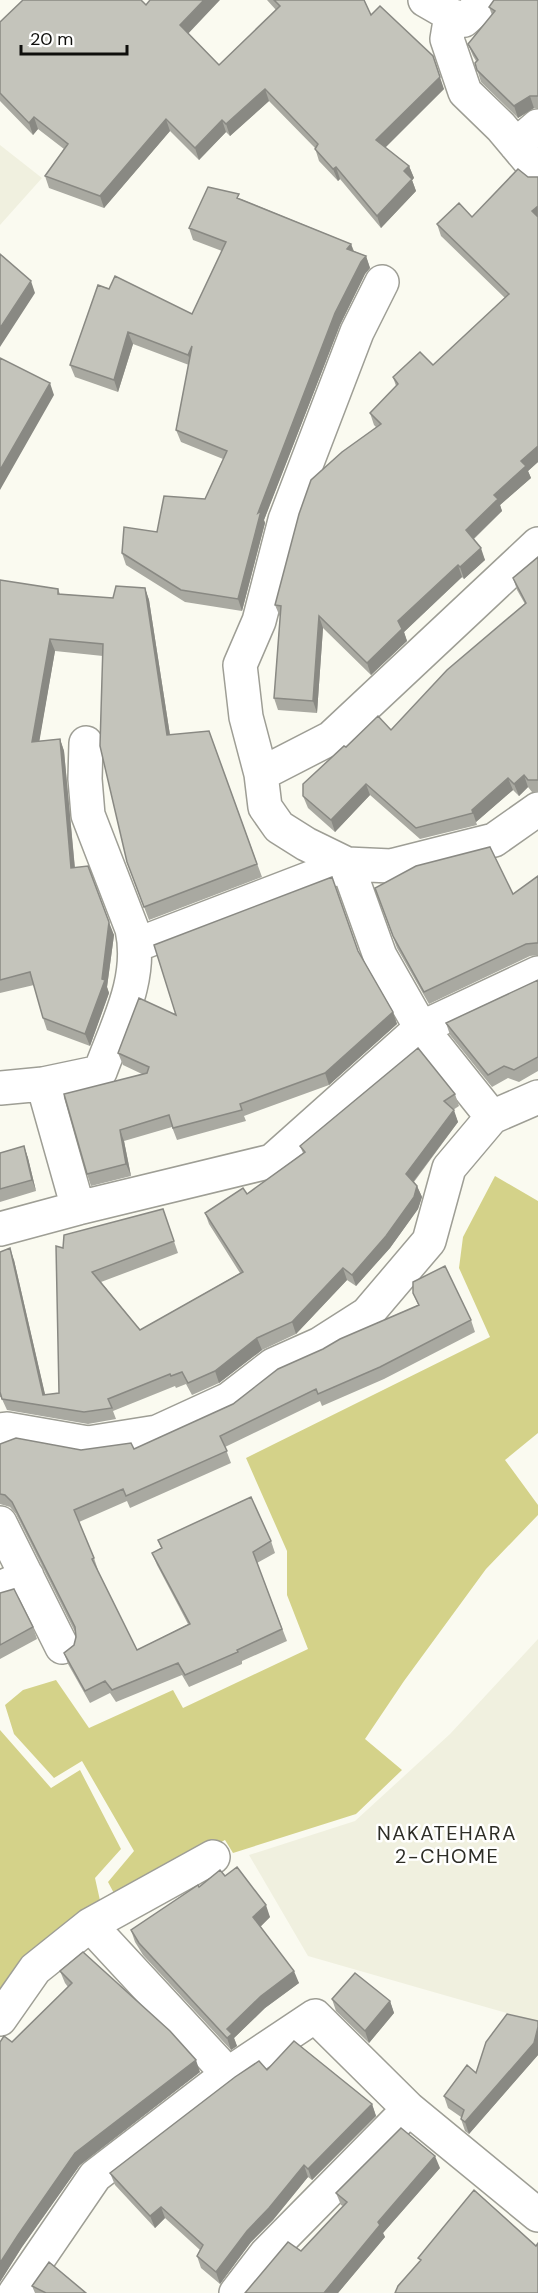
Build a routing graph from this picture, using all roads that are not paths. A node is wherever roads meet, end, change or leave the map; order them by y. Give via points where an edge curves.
1 (486, 0) edge
2 (438, 8) edge
3 (527, 136) edge
4 (538, 171) edge
5 (382, 282) dead end
6 (538, 544) edge
7 (86, 742) dead end
8 (261, 774) junction
9 (538, 809) edge
10 (348, 864) junction
11 (136, 945) junction
12 (538, 973) edge
13 (421, 1028) junction
14 (43, 1084) junction
15 (0, 1089) edge
16 (538, 1097) edge
17 (492, 1117) junction
18 (78, 1208) junction
19 (0, 1229) edge
20 (0, 1430) edge
21 (0, 1523) edge
22 (13, 1582) edge
23 (62, 1647) dead end
24 (213, 1857) dead end
25 (90, 1925) junction
26 (0, 2019) edge
27 (228, 2074) junction
28 (410, 2109) junction
29 (538, 2215) edge
30 (15, 2293) edge
31 (236, 2293) edge

1 - 2 street via 464,20
2 - 3 street via 465,92 501,127
3 - 4 street
5 - 8 street via 357,332 285,520 259,621 240,665 246,717
6 - 8 street via 331,738
7 - 11 street via 88,815
8 - 10 street via 265,807 279,827
9 - 10 street via 494,840 391,866
10 - 11 street
10 - 13 street via 380,956
11 - 14 street via 133,984 100,1072
12 - 13 street
13 - 17 street
13 - 18 street via 272,1161
14 - 15 street
14 - 18 street
16 - 17 street
17 - 20 street via 449,1168 429,1241 367,1314 320,1344 273,1365 229,1399 157,1432 88,1443
18 - 19 street
21 - 22 street
22 - 23 street
24 - 25 street
25 - 26 street via 35,1969
25 - 27 street
27 - 28 street via 315,2016
27 - 30 street via 95,2176
28 - 29 street
28 - 31 street via 266,2254

